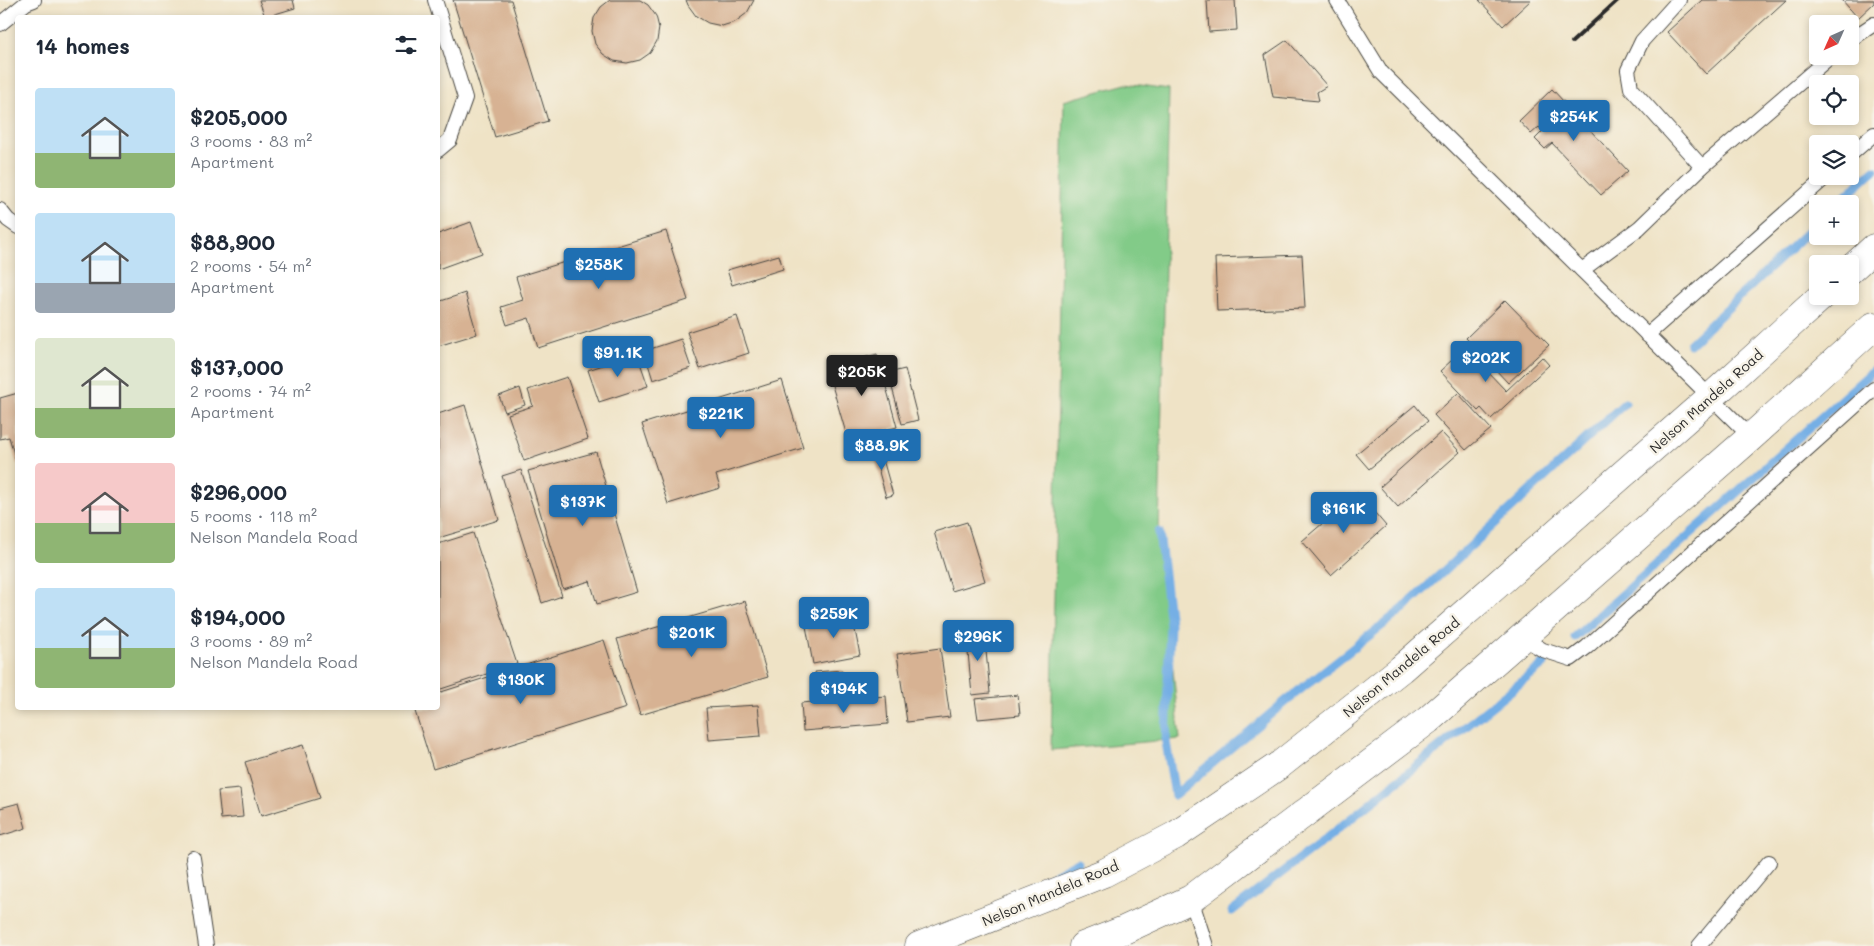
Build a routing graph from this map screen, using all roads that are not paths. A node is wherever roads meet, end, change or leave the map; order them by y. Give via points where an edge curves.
1 (34, 0) edge
2 (435, 0) edge
3 (1337, 0) edge
4 (1679, 0) edge
5 (440, 15) edge
6 (440, 16) edge
7 (0, 24) edge
8 (1874, 24) edge
9 (1859, 34) edge
10 (1821, 65) edge
11 (1874, 134) edge
12 (440, 148) edge
13 (1859, 148) edge
14 (1702, 167) junction
15 (1816, 185) edge
16 (0, 210) edge
17 (15, 225) edge
18 (1874, 248) edge
19 (1859, 262) edge
20 (1582, 270) junction
21 (1812, 305) edge
22 (1874, 326) edge
23 (1647, 335) junction
24 (1874, 388) edge
25 (1711, 397) junction
26 (1752, 438) junction
27 (1522, 638) junction
28 (193, 858) dead end
29 (1769, 862) dead end
30 (1191, 898) junction
31 (206, 946) edge
32 (919, 946) edge
33 (1083, 946) edge
34 (1206, 946) edge
35 (1699, 946) edge

1 - 7 lane
2 - 5 lane
3 - 20 lane via 1381,72
4 - 14 lane via 1642,41 1628,70 1631,88
6 - 12 lane via 465,98 450,140
8 - 9 lane
10 - 14 lane
11 - 13 lane
14 - 20 lane via 1639,228
15 - 23 lane
16 - 17 lane
18 - 19 main road
20 - 23 lane
21 - 25 main road, Nelson Mandela Road
22 - 26 main road
23 - 25 lane
24 - 27 lane via 1571,659 1543,650
25 - 26 lane
25 - 32 main road, Nelson Mandela Road via 1401,669 1282,764 1176,835 1104,873
26 - 27 main road
27 - 30 main road via 1428,720
28 - 31 lane
29 - 35 lane
30 - 33 main road
30 - 34 lane

